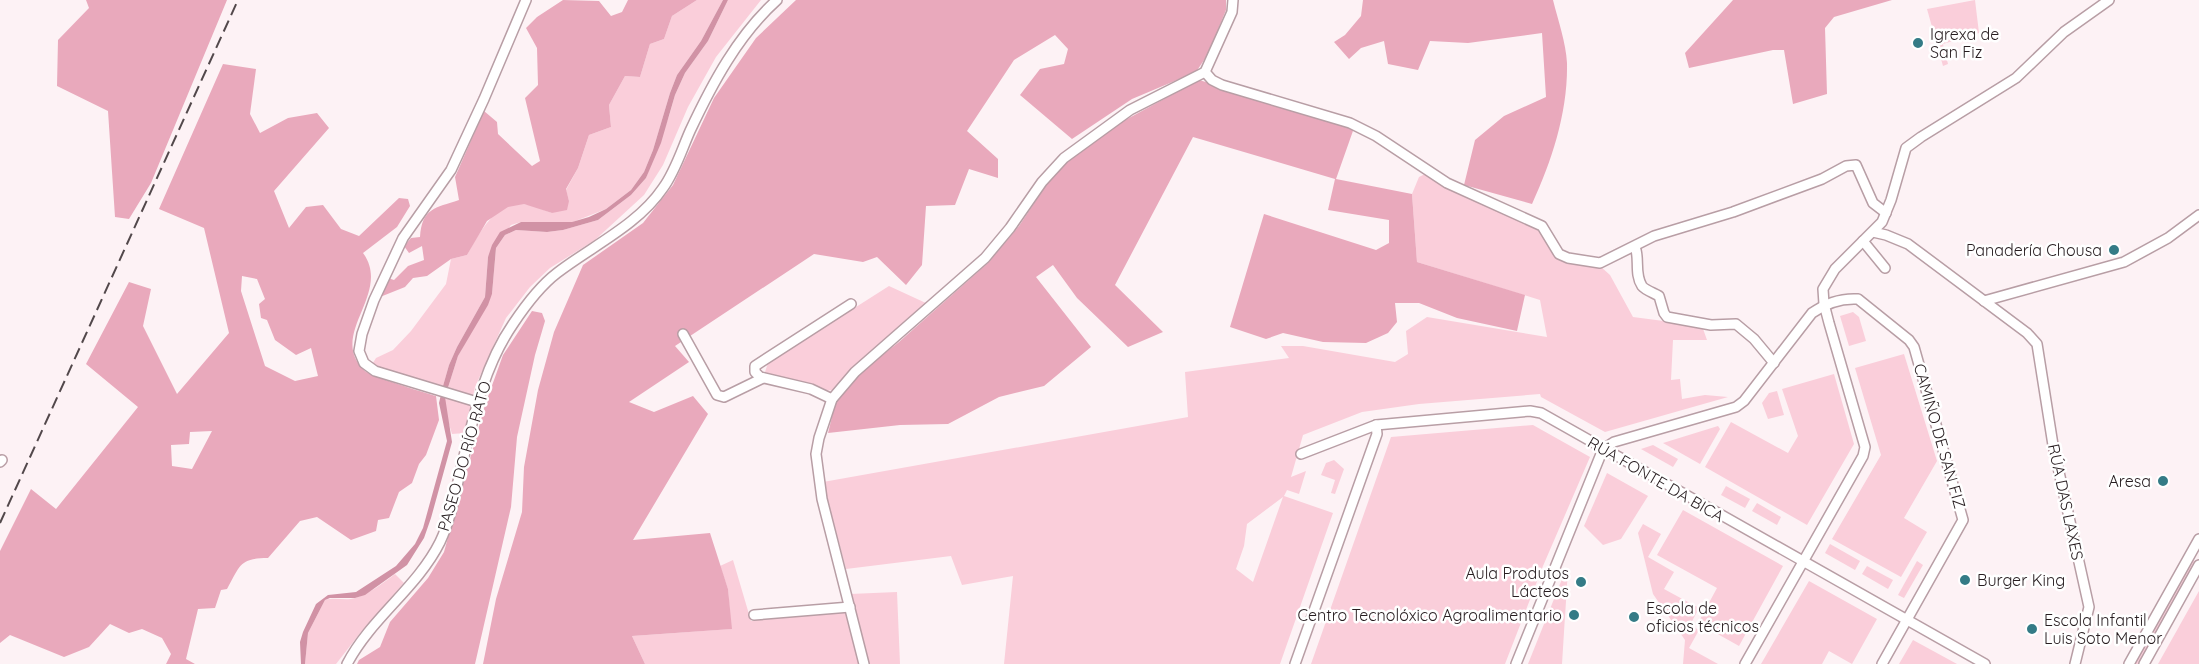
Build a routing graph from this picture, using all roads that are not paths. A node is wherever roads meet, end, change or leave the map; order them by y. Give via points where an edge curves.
1 (526, 0) edge
2 (777, 0) edge
3 (1233, 0) edge
4 (2109, 0) edge
5 (1205, 72) junction
6 (1886, 213) junction
7 (2199, 215) edge
8 (1873, 232) junction
9 (1863, 241) junction
10 (1635, 247) junction
11 (1885, 268) dead end
12 (1984, 301) junction
13 (851, 304) dead end
14 (1824, 304) junction
15 (683, 334) dead end
16 (1774, 363) junction
17 (763, 378) junction
18 (832, 399) junction
19 (472, 400) junction
20 (1376, 425) junction
21 (1604, 449) junction
22 (1301, 454) dead end
23 (2199, 539) edge
24 (1802, 561) junction
25 (2199, 565) edge
26 (850, 607) junction
27 (754, 615) dead end
28 (1906, 620) junction
29 (347, 664) edge
30 (864, 664) edge
31 (1295, 664) edge
32 (1516, 664) edge
33 (1744, 664) edge
34 (1882, 664) edge
35 (1985, 664) edge
36 (2076, 664) edge
37 (2129, 664) edge
38 (2144, 664) edge

1 - 19 street via 451,170 408,231 386,272 359,351 364,363 375,371
2 - 19 street, PASEO DO RÍO RATO via 765,10 721,70 664,187 649,206 555,274 530,301 511,326
3 - 5 street via 1232,12
4 - 6 street via 2064,32 2016,78 1906,148
5 - 10 street via 1222,85 1350,123 1368,132 1447,183 1542,226 1559,254 1568,258 1600,263
5 - 18 street via 1130,110 1064,158 985,258 855,372
6 - 8 street
6 - 10 street via 1873,203 1856,165 1851,165 1733,212 1654,236
7 - 12 street via 2168,238 2124,262
8 - 9 street
8 - 12 street via 1908,244
9 - 11 street
9 - 14 street via 1835,269 1823,289
10 - 16 street via 1639,280 1643,288 1659,296 1668,317 1711,325 1736,324
12 - 36 street, RÚA DAS LAXES via 2034,338 2039,352 2053,445 2090,607
13 - 17 street via 755,366 755,372
14 - 16 street via 1812,313
14 - 24 street via 1865,447
14 - 28 street, CAMIÑO DE SAN FIZ via 1858,299 1914,347 1962,512 1960,527
15 - 17 street via 717,395 724,397
16 - 21 street via 1736,407 1614,442
17 - 18 street via 812,389
18 - 26 street via 816,454 822,499
19 - 29 street, PASEO DO RÍO RATO via 449,519 440,540 428,562
20 - 21 street, RÚA FONTE DA BICA via 1530,411 1541,413
20 - 22 street, RÚA FONTE DA BICA
20 - 31 street via 1377,434
21 - 24 street, RÚA FONTE DA BICA
21 - 32 street
23 - 37 street
24 - 28 street, RÚA FONTE DA BICA
24 - 33 street
25 - 38 street
26 - 27 street
26 - 30 street
28 - 34 street, CAMIÑO DE SAN FIZ
28 - 35 street, RÚA FONTE DA BICA

